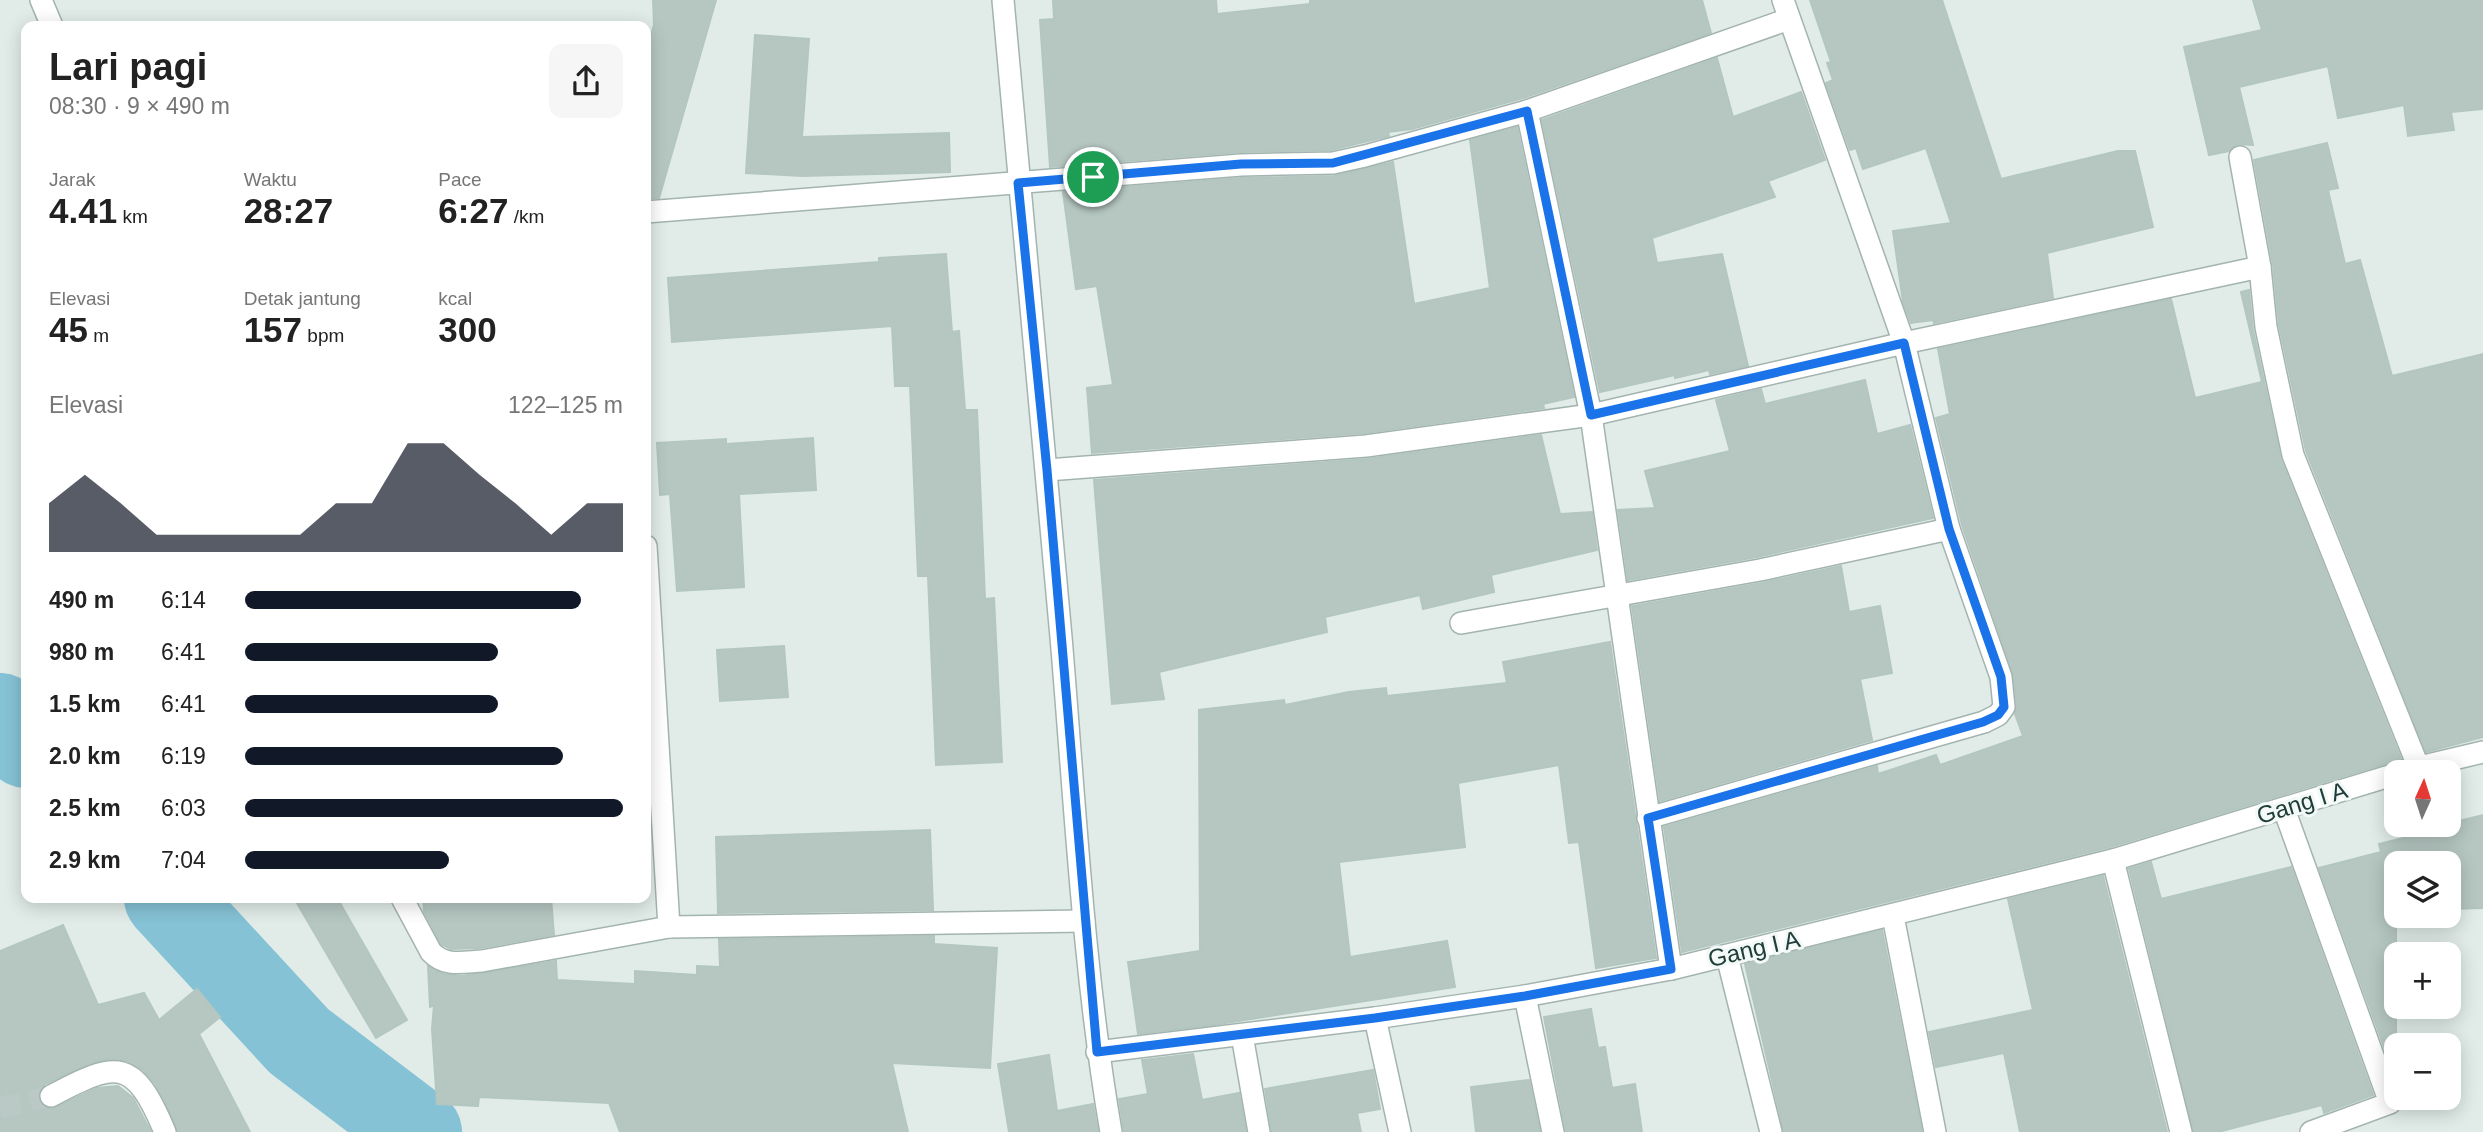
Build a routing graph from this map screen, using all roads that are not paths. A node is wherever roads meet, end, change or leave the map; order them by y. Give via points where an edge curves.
1 (41, 0) edge
2 (1003, 0) edge
3 (1786, 9) edge
4 (49, 21) edge
5 (1527, 111) junction
6 (2241, 158) dead end
7 (1018, 183) junction
8 (651, 212) edge
9 (2260, 267) junction
10 (1904, 343) junction
11 (1591, 415) junction
12 (1047, 470) junction
13 (1949, 529) junction
14 (1617, 597) junction
15 (1461, 623) dead end
16 (651, 629) edge
17 (2483, 752) edge
18 (2407, 760) edge
19 (2449, 760) edge
20 (2384, 778) edge
21 (2284, 809) junction
22 (1648, 818) junction
23 (2113, 860) junction
24 (405, 903) edge
25 (1893, 916) junction
26 (1084, 921) junction
27 (669, 927) junction
28 (1727, 956) junction
29 (1671, 969) junction
30 (1525, 996) junction
31 (1375, 1018) junction
32 (1242, 1035) junction
33 (1097, 1052) junction
34 (51, 1096) tunnel mouth
35 (2333, 1129) edge
36 (165, 1132) edge
37 (1111, 1132) edge
38 (1259, 1132) edge
39 (1400, 1132) edge
40 (1553, 1132) edge
41 (1771, 1132) edge
42 (1935, 1132) edge
43 (2181, 1132) edge
44 (2311, 1132) edge

1 - 4 street
2 - 7 street
3 - 5 street
3 - 10 street
5 - 7 street via 1333,163 1241,164
5 - 11 street
6 - 9 street
7 - 8 street
7 - 12 street
9 - 10 street
9 - 18 street via 2266,327 2293,455
10 - 11 street
10 - 13 street
11 - 12 street via 1366,446
11 - 14 street
12 - 26 street
13 - 14 street
13 - 22 street via 2001,677 2004,707 1998,715
14 - 15 street
14 - 22 street
16 - 27 street
17 - 19 street
20 - 21 street, Gang I A
21 - 23 street, Gang I A
21 - 35 street via 2390,1103
22 - 29 street
23 - 25 street, Gang I A
23 - 43 street
24 - 27 street via 431,951 451,963
25 - 28 street, Gang I A
25 - 42 street
26 - 27 street
26 - 33 street
28 - 29 street, Gang I A
28 - 41 street
29 - 30 street, Gang I A
30 - 31 street, Gang I A
30 - 40 street
31 - 32 street, Gang I A
31 - 39 street
32 - 33 street, Gang I A
32 - 38 street
33 - 37 street
34 - 36 street via 83,1078 122,1072 151,1098
35 - 44 street

